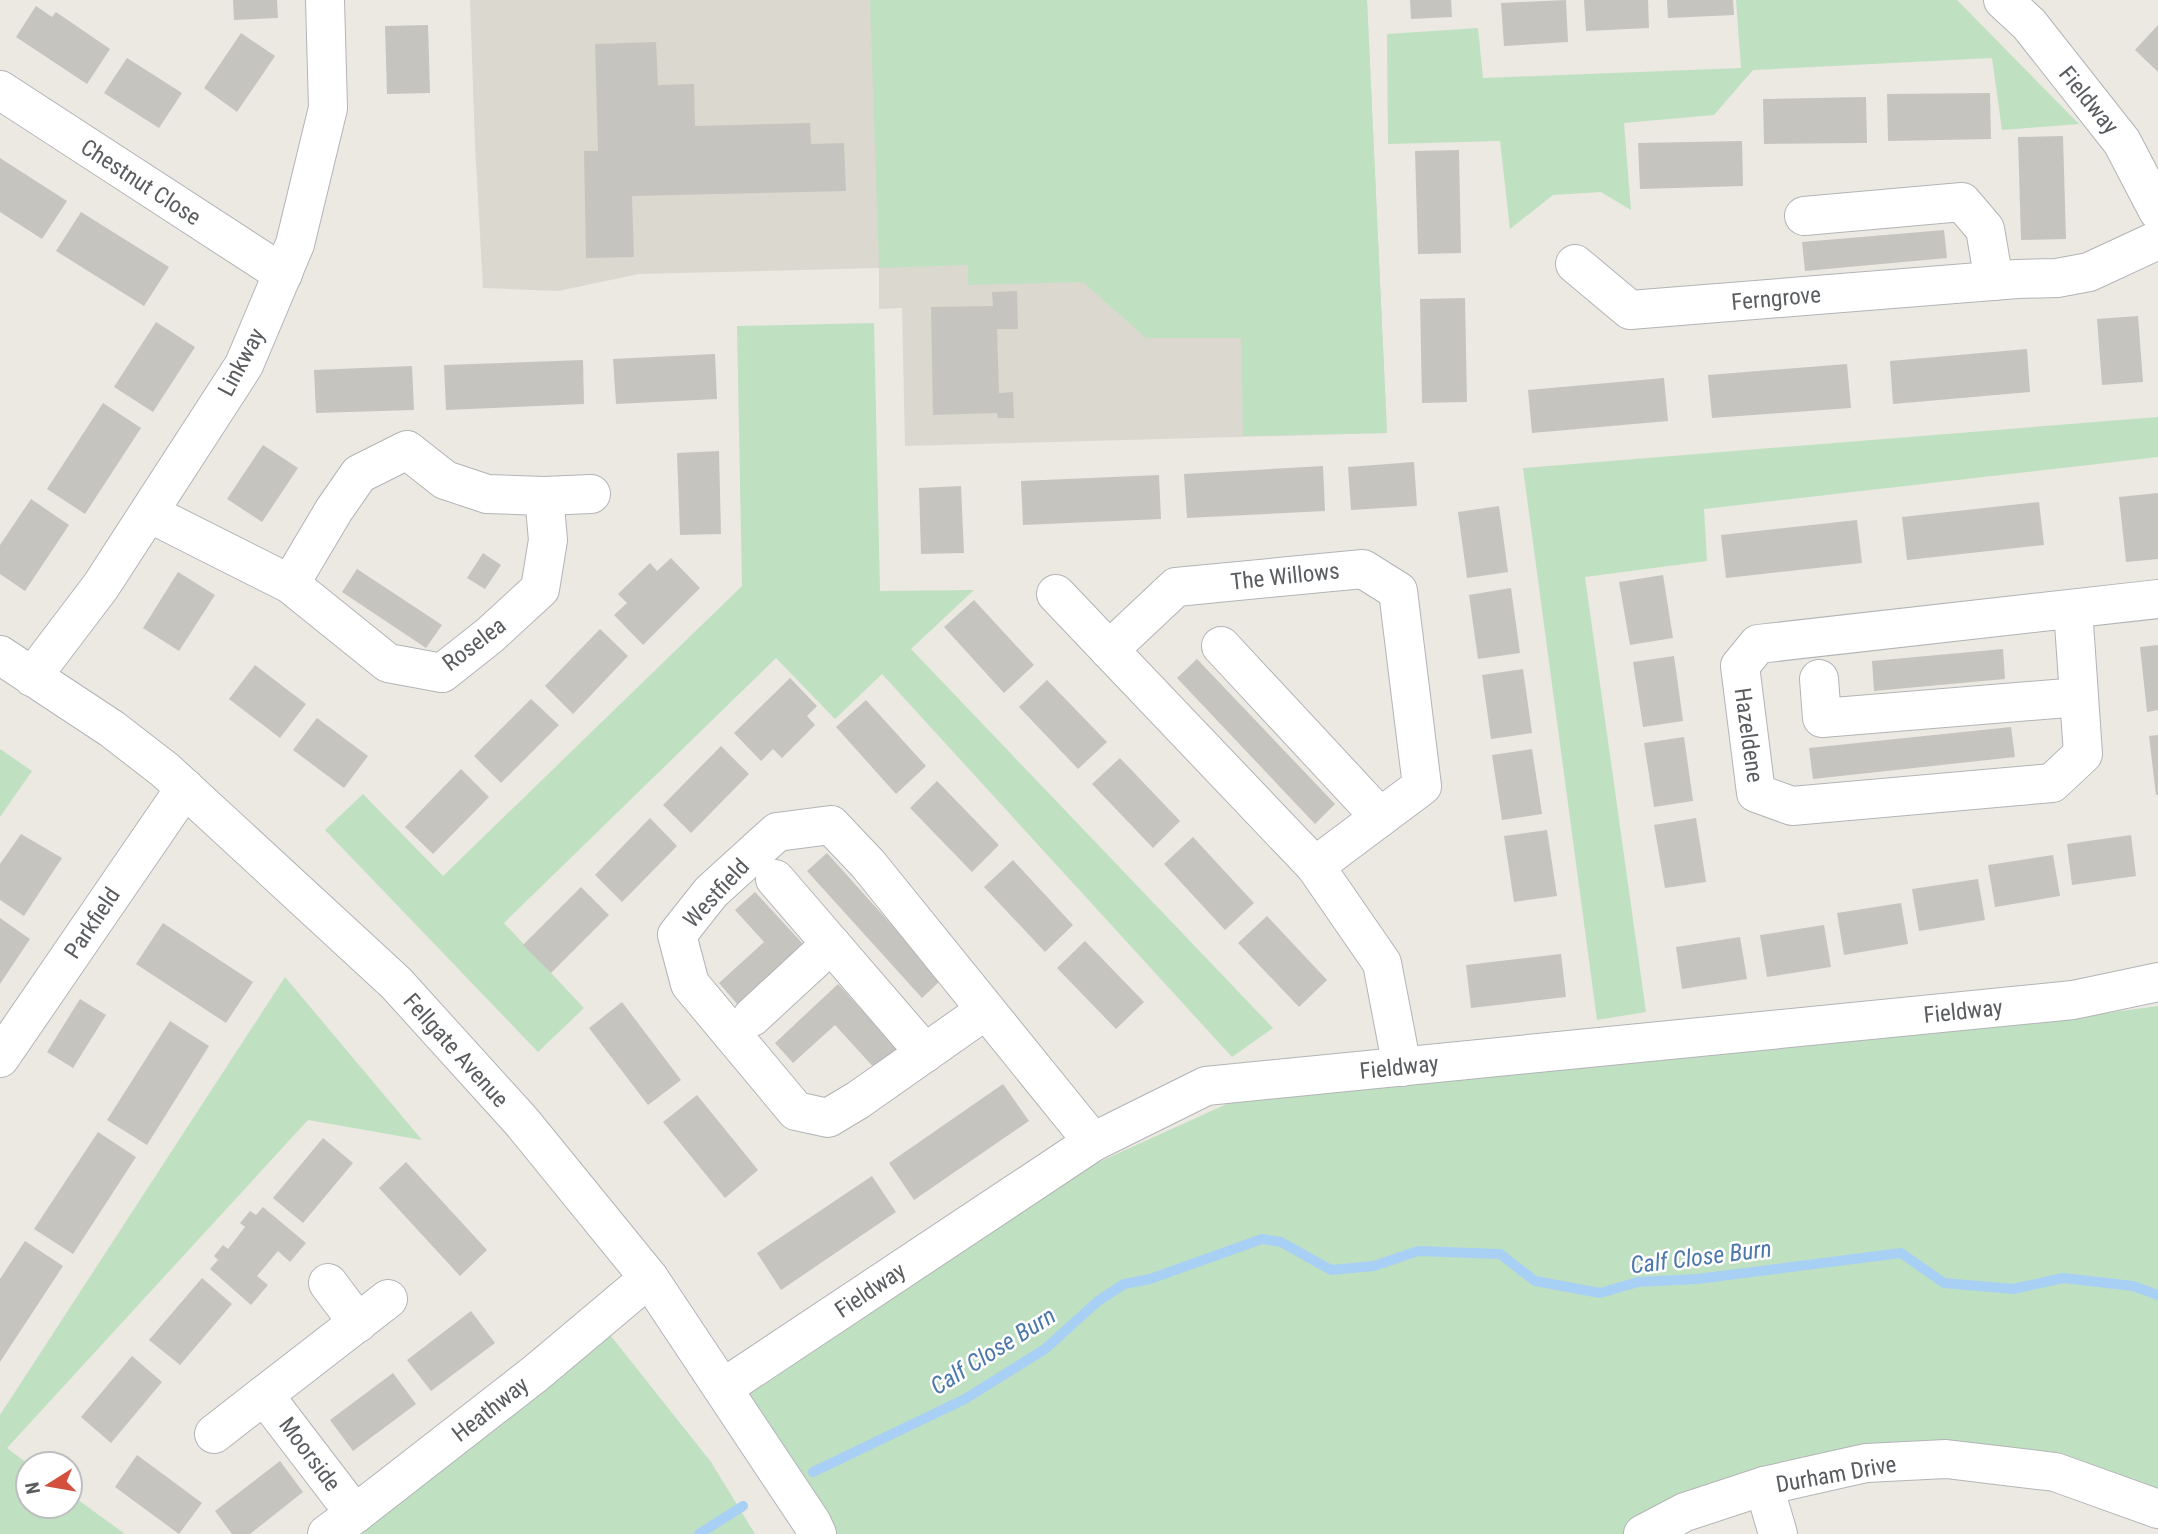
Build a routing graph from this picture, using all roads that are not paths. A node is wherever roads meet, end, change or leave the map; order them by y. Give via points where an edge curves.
1 (325, 0) edge
2 (2003, 0) edge
3 (0, 90) edge
4 (2158, 211) edge
5 (1804, 216) dead end
6 (2158, 240) edge
7 (1575, 264) dead end
8 (283, 274) junction
9 (1994, 281) junction
10 (591, 494) dead end
11 (544, 496) junction
12 (149, 513) junction
13 (290, 584) junction
14 (1056, 594) dead end
15 (2158, 599) edge
16 (2073, 609) junction
17 (1221, 646) dead end
18 (1109, 650) junction
19 (0, 655) edge
20 (32, 677) junction
21 (1819, 679) dead end
22 (2079, 697) junction
23 (185, 788) junction
24 (1380, 817) junction
25 (1315, 866) junction
26 (775, 879) dead end
27 (831, 944) junction
28 (2158, 982) edge
29 (986, 1010) junction
30 (752, 1017) dead end
31 (925, 1053) junction
32 (0, 1058) edge
33 (1402, 1066) junction
34 (1093, 1142) junction
35 (649, 1278) junction
36 (328, 1283) dead end
37 (388, 1299) dead end
38 (358, 1323) junction
39 (723, 1388) junction
40 (264, 1395) junction
41 (214, 1434) dead end
42 (1765, 1486) junction
43 (2158, 1509) edge
44 (341, 1524) edge
45 (817, 1534) edge
46 (1643, 1534) edge
47 (1777, 1534) edge

1 - 8 street, Linkway via 328,108 295,244
2 - 4 street, Fieldway via 2029,24 2122,142
3 - 8 street, Chestnut Close
5 - 9 street via 1962,202 1986,229
6 - 9 street, Ferngrove via 2089,272
7 - 9 street, Ferngrove via 1630,310
8 - 12 street, Linkway via 244,365
10 - 11 street
11 - 13 street via 487,494 445,480 407,450 359,474
11 - 13 street, Roselea via 548,540 540,589 442,673 388,663
12 - 13 street, Roselea
12 - 20 street, Linkway via 102,586
14 - 18 street
15 - 16 street, Hazeldene
16 - 22 street, Hazeldene
16 - 22 street, Hazeldene via 1758,644 1740,666 1756,793 1792,806 2052,783 2083,754
17 - 24 street
18 - 24 street, The Willows via 1176,587 1363,569 1398,591 1422,786
18 - 25 street
19 - 20 street, Fellgate Avenue
20 - 23 street, Fellgate Avenue via 112,729
21 - 22 street via 1822,718
23 - 32 street, Parkfield
23 - 35 street, Fellgate Avenue via 396,983 522,1122
24 - 25 street, The Willows
25 - 33 street via 1382,963
26 - 27 street, Westfield
27 - 30 street
27 - 31 street, Westfield
28 - 33 street, Fieldway via 2073,1000
29 - 31 street, Westfield
29 - 31 street, Westfield via 831,825 777,832 711,892 677,936 690,984 796,1111 828,1118
29 - 34 street, Westfield
33 - 34 street, Fieldway via 1206,1086
34 - 39 street, Fieldway
35 - 39 street, Fellgate Avenue
35 - 44 street, Heathway via 536,1373
36 - 38 street
37 - 38 street, Moorside
38 - 40 street, Moorside
39 - 45 street, Fellgate Avenue
40 - 41 street, Moorside
40 - 44 street, Moorside
42 - 43 street, Durham Drive via 1866,1464 1945,1459 2055,1472
42 - 46 street, Durham Drive via 1685,1512
42 - 47 street

